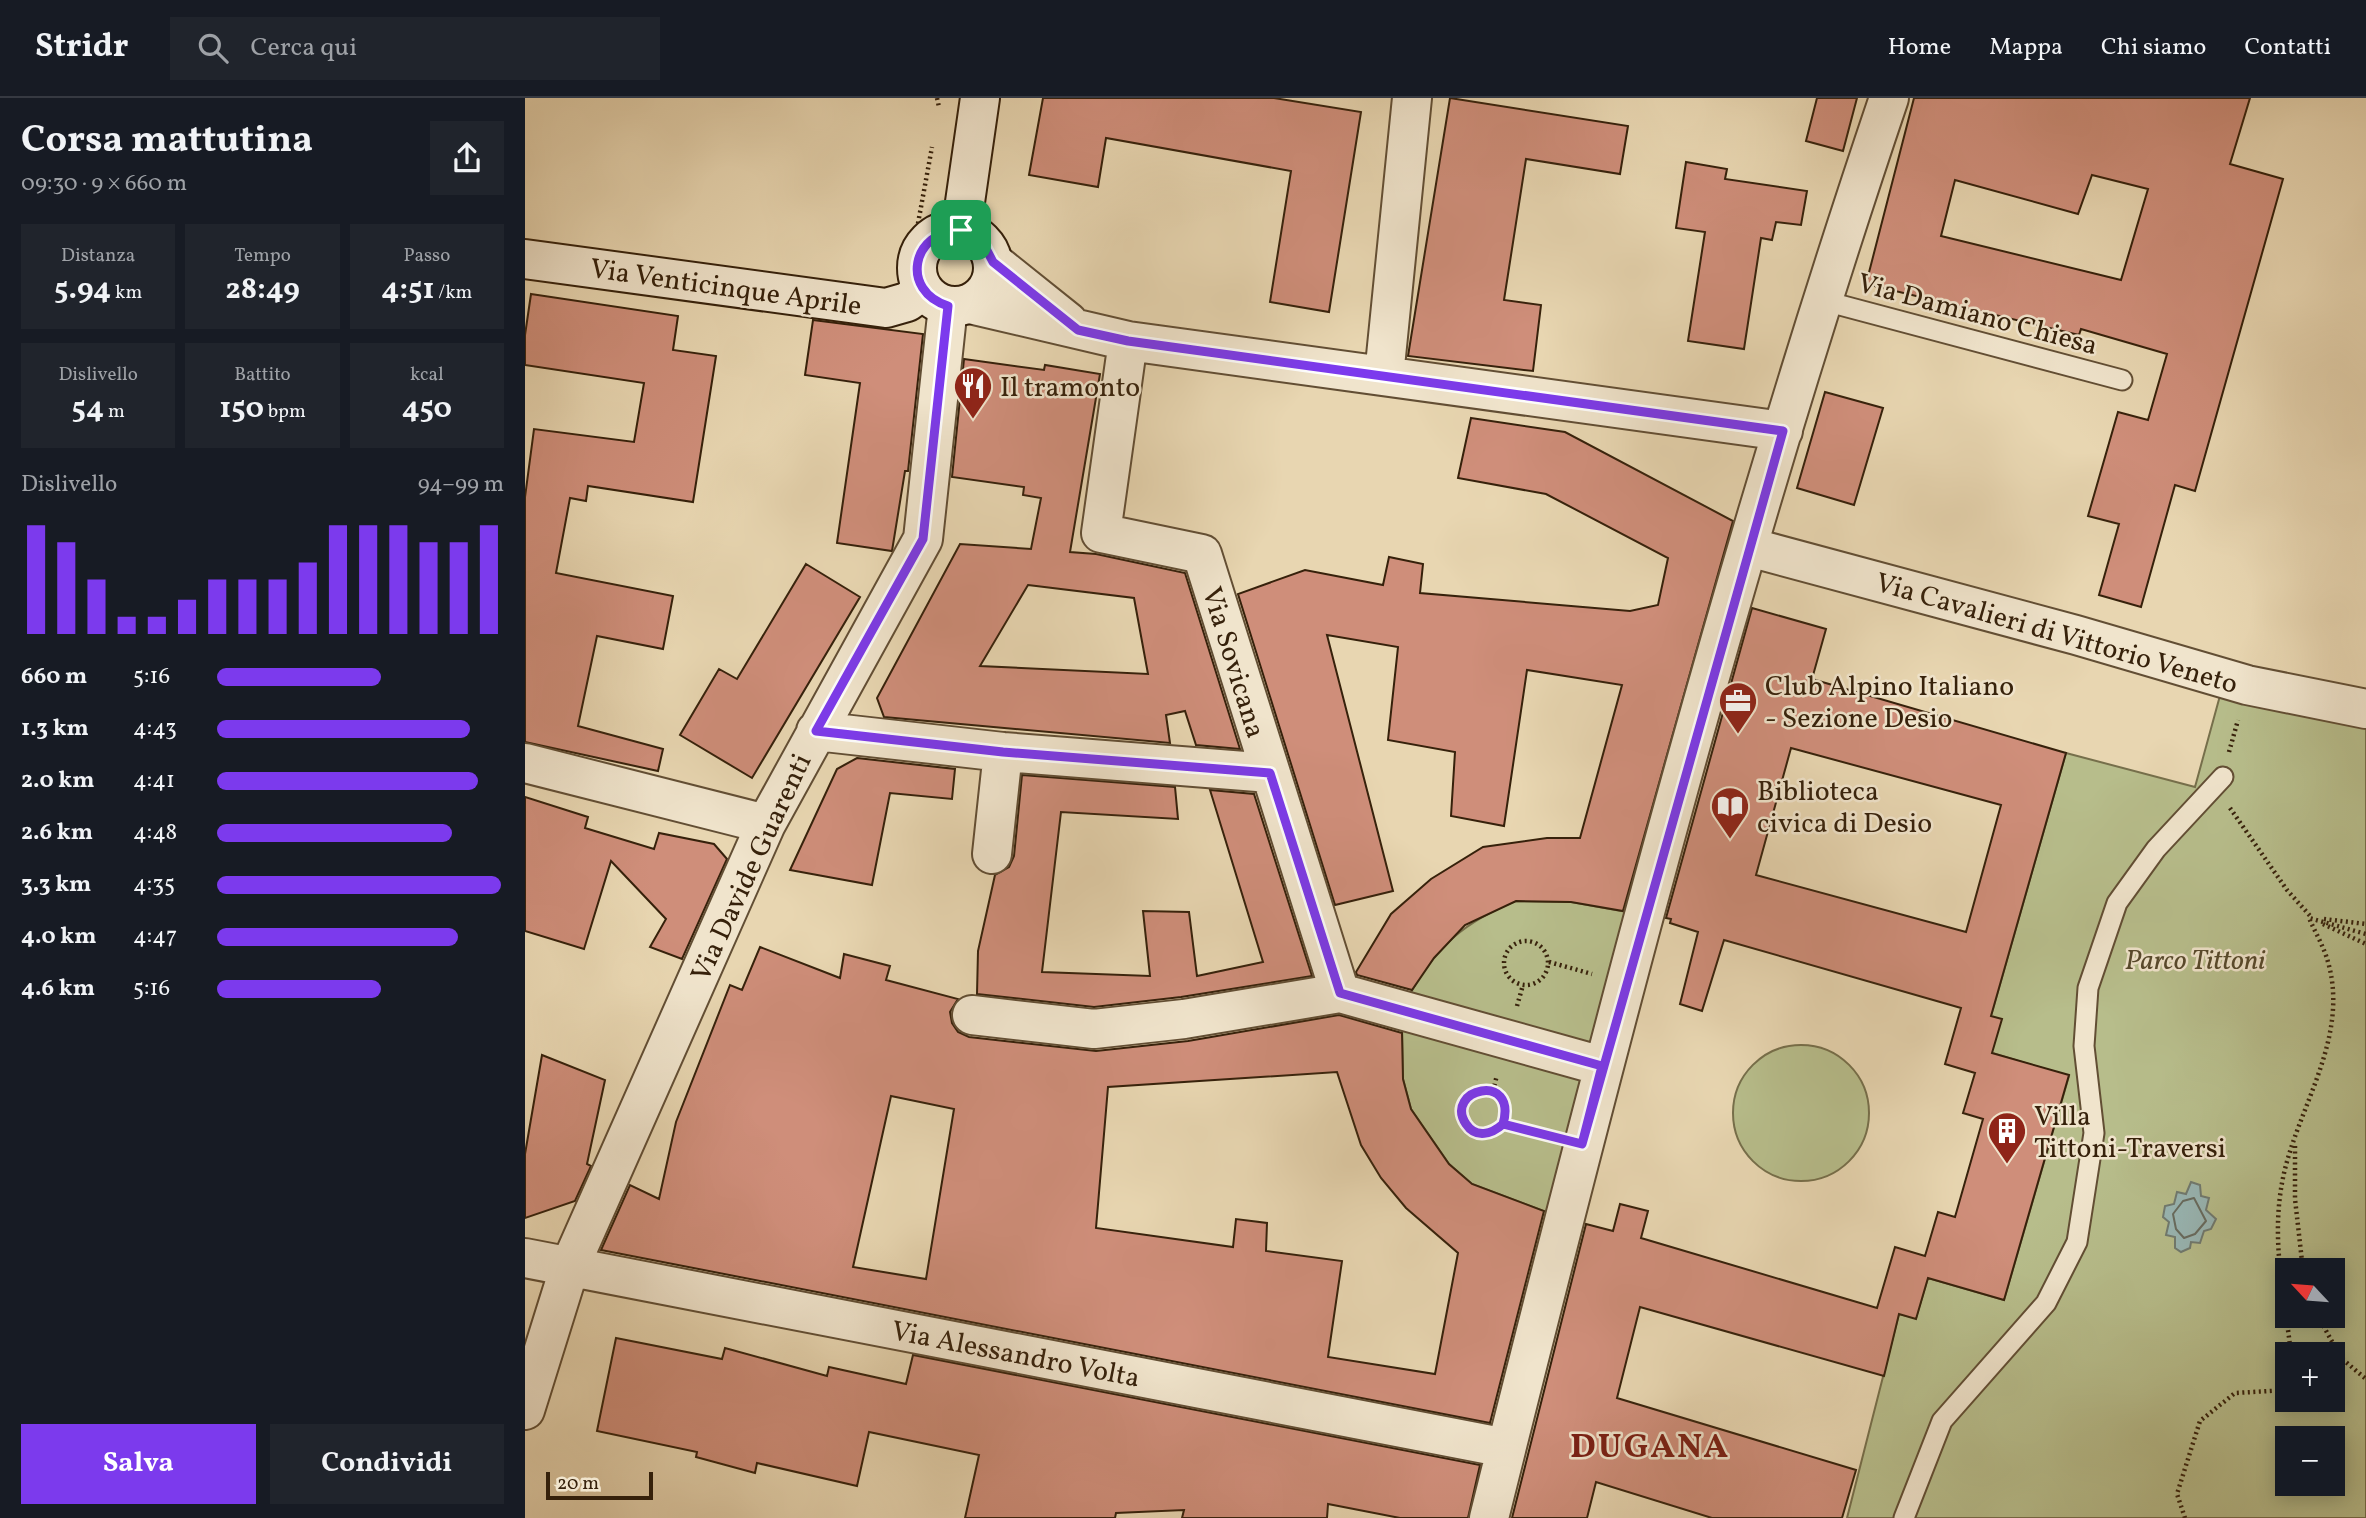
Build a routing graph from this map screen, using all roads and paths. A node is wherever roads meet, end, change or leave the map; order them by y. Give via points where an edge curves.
1 (937, 98) edge
2 (980, 98) edge
3 (1412, 98) edge
4 (1889, 98) edge
5 (937, 121) dead end
6 (935, 134) dead end
7 (961, 230) junction
8 (525, 259) edge
9 (993, 262) junction
10 (938, 289) junction
11 (1821, 300) junction
12 (1078, 330) junction
13 (1128, 341) junction
14 (1384, 376) junction
15 (2122, 380) dead end
16 (1783, 431) junction
17 (1749, 547) junction
18 (2235, 681) junction
19 (2366, 709) edge
20 (816, 731) junction
21 (1003, 752) junction
22 (525, 762) edge
23 (1270, 773) junction
24 (2223, 777) junction
25 (766, 824) junction
26 (992, 854) dead end
27 (2309, 918) junction
28 (2366, 924) edge
29 (2366, 934) edge
30 (2366, 944) edge
31 (1545, 975) joint
32 (1340, 993) junction
33 (972, 1015) dead end
34 (1602, 1066) junction
35 (1503, 1124) junction
36 (2295, 1142) junction
37 (1582, 1144) junction
38 (525, 1258) edge
39 (2302, 1258) edge
40 (570, 1266) junction
41 (2325, 1328) edge
42 (2289, 1342) edge
43 (2366, 1379) edge
44 (2275, 1391) edge
45 (525, 1410) edge
46 (1506, 1448) junction
47 (1489, 1518) edge
48 (1904, 1518) edge
49 (2185, 1518) edge

1 - 5 path
2 - 7 street
3 - 14 street
4 - 11 street
6 - 10 path
7 - 9 street via 982,241
7 - 10 street via 948,230 926,243 917,266
8 - 10 street, Via Venticinque Aprile via 886,308
9 - 10 street via 989,287
9 - 12 street
10 - 12 street
10 - 20 street, Via Davide Guarenti via 923,539
11 - 15 lane, Via Damiano Chiesa
11 - 16 street
12 - 13 street
13 - 14 street
13 - 23 street, Via Sovicana via 1101,533 1202,554
14 - 16 street
16 - 17 street
17 - 18 street, Via Cavalieri di Vittorio Veneto
17 - 34 street
18 - 19 street, Via Cavalieri di Vittorio Veneto
18 - 24 path
20 - 21 street
20 - 25 street, Via Davide Guarenti
21 - 23 street
21 - 26 street
22 - 25 street
23 - 32 street, Via Sovicana
24 - 27 path via 2218,792
24 - 48 lane via 2156,849 2117,903 2088,988 2084,1046 2094,1133 2077,1242 2046,1303 1942,1421
25 - 40 street, Via Davide Guarenti
27 - 28 path
27 - 29 path
27 - 30 path
27 - 36 path via 2328,961 2333,1001 2320,1078
31 - 31 path via 1536,983 1523,985 1504,970 1504,957 1511,946 1523,940 1535,942 1545,950 1549,962
32 - 33 street via 1094,1029
32 - 34 street
34 - 37 street
35 - 35 path via 1494,1133 1481,1134 1462,1119 1462,1106 1469,1095 1493,1091 1503,1099 1507,1112
35 - 37 path
36 - 39 path
36 - 42 path via 2281,1188 2277,1232
37 - 46 street
38 - 40 street, Via Alessandro Volta
40 - 45 street, Via Davide Guarenti
40 - 46 street, Via Alessandro Volta
41 - 43 path via 2341,1358
44 - 49 path via 2235,1393 2200,1421 2177,1494
46 - 47 street

